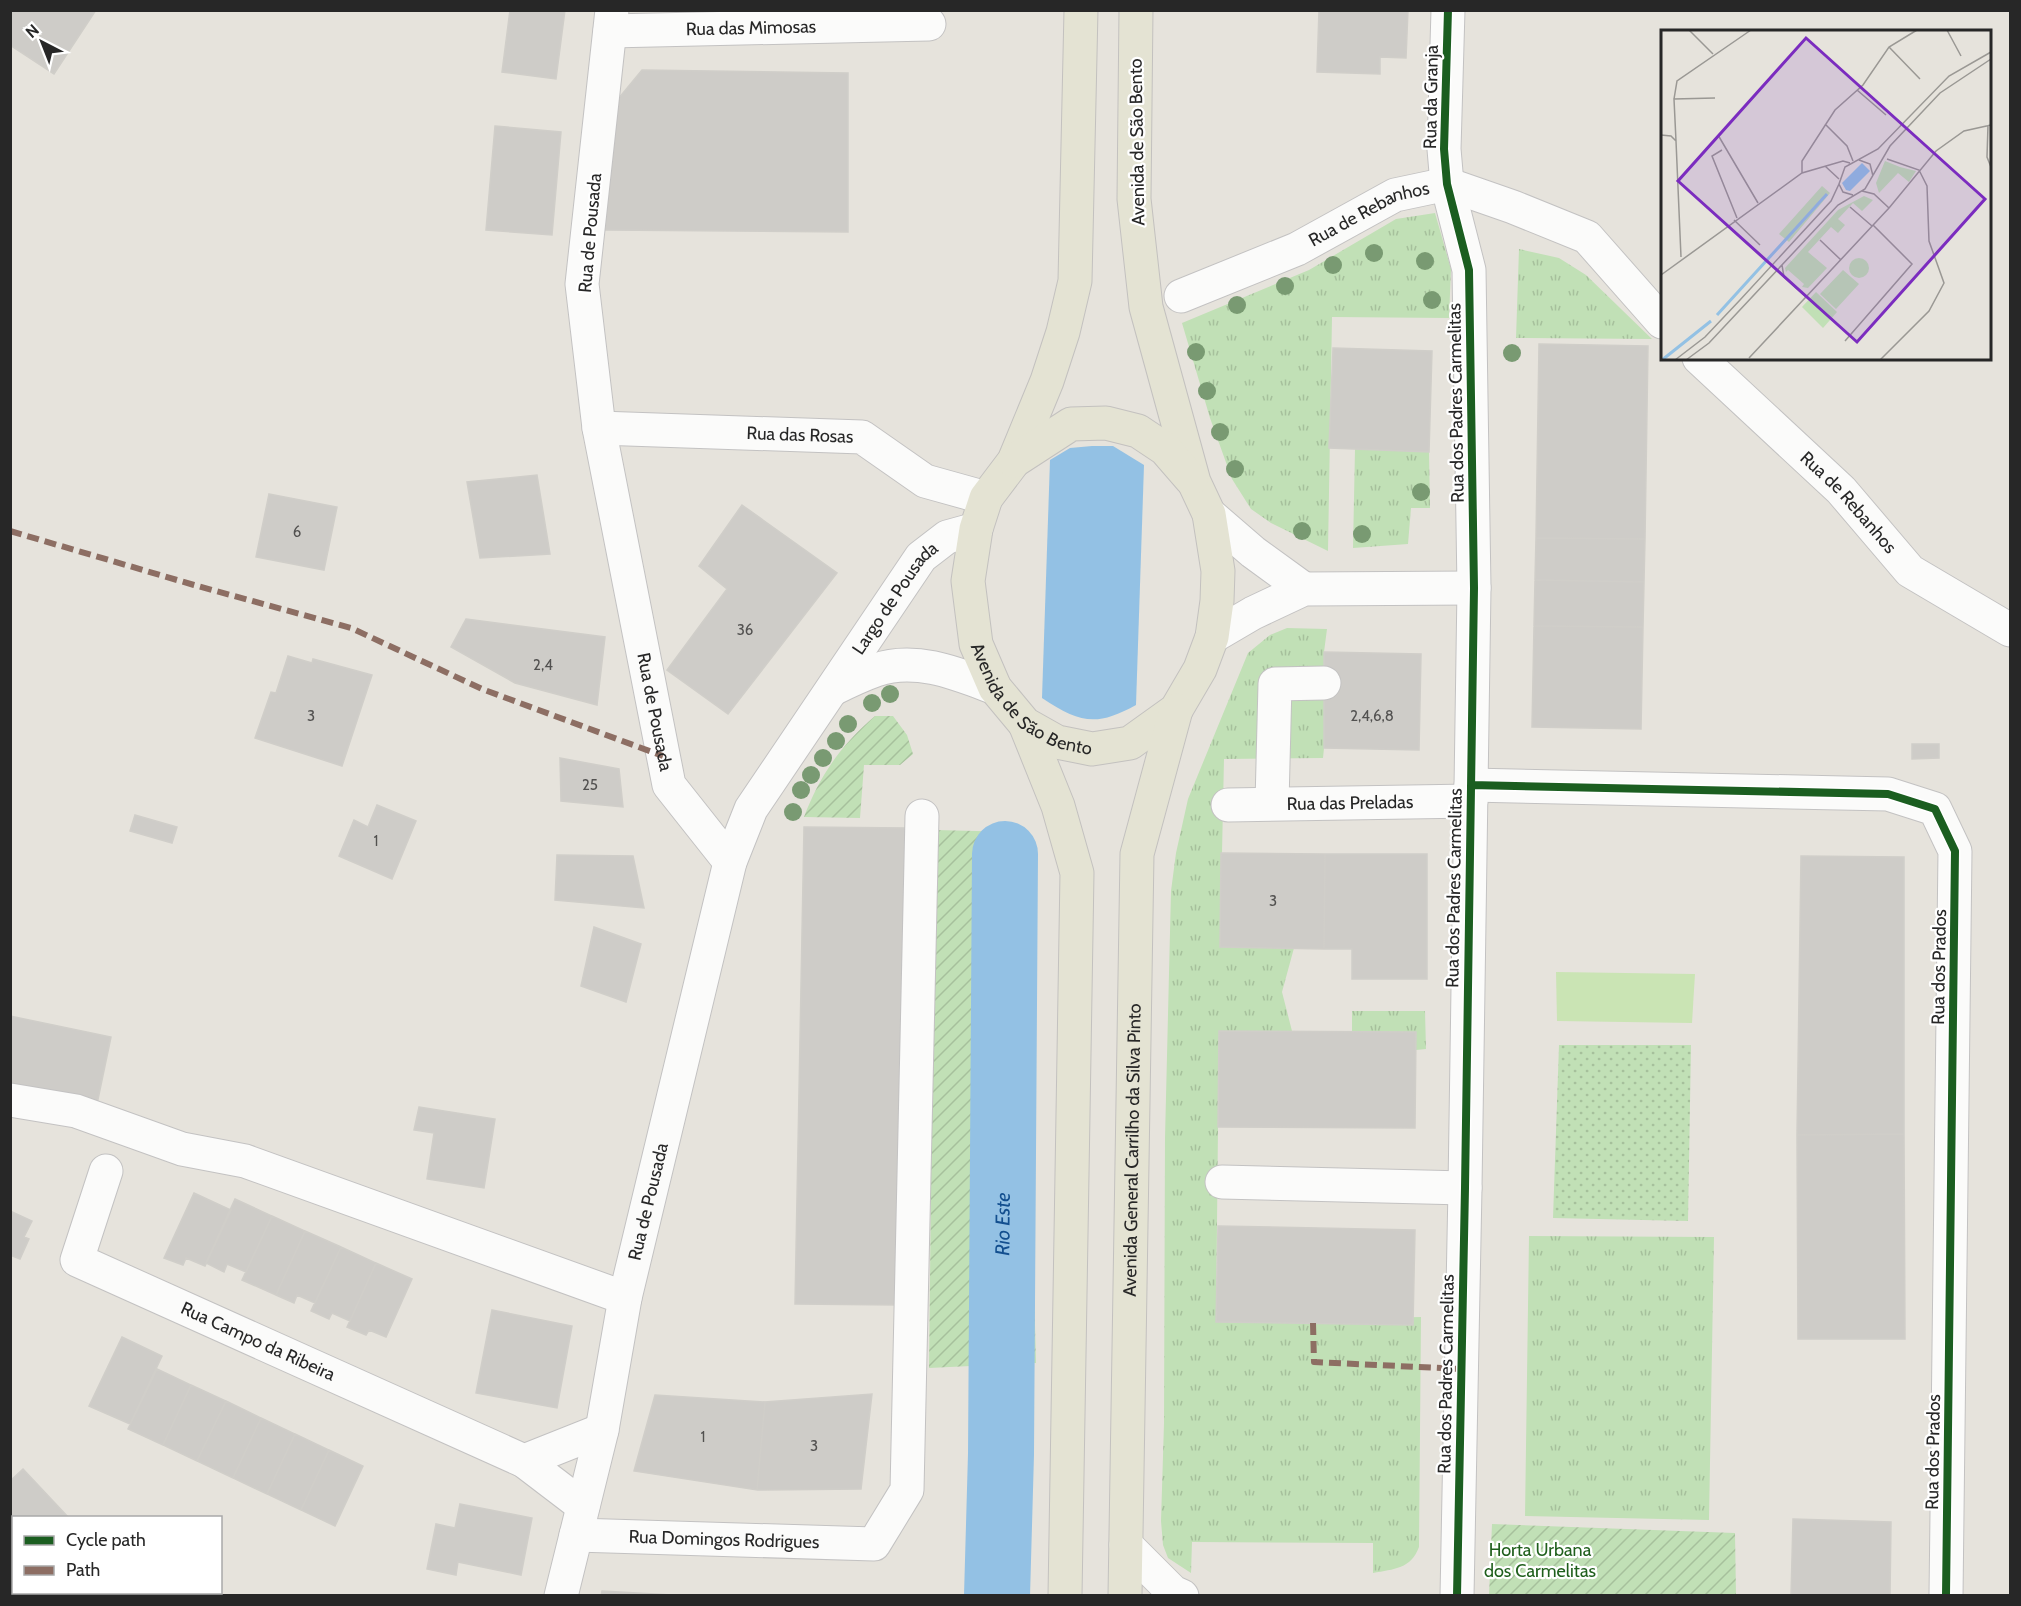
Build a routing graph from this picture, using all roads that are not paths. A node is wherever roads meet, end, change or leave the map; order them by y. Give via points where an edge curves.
1 (1080, 10) edge
2 (1136, 10) edge
3 (1448, 10) edge
4 (611, 21) edge
5 (929, 24) dead end
6 (1447, 184) junction
7 (1181, 296) dead end
8 (1661, 321) edge
9 (1701, 360) edge
10 (598, 428) junction
11 (1014, 461) junction
12 (1194, 483) junction
13 (986, 498) junction
14 (1209, 514) junction
15 (976, 529) junction
16 (1474, 588) junction
17 (1304, 589) junction
18 (2010, 630) edge
19 (1212, 637) junction
20 (1324, 683) dead end
21 (995, 688) junction
22 (833, 689) junction
23 (1176, 710) junction
24 (1025, 724) junction
25 (1471, 793) junction
26 (1272, 803) junction
27 (1228, 804) dead end
28 (922, 816) dead end
29 (730, 862) junction
30 (10, 1100) edge
31 (105, 1171) dead end
32 (1222, 1182) dead end
33 (1465, 1188) junction
34 (625, 1299) junction
35 (602, 1430) junction
36 (524, 1461) junction
37 (580, 1520) junction
38 (1126, 1545) junction
39 (561, 1596) edge
40 (1065, 1596) edge
41 (1125, 1596) edge
42 (1182, 1596) edge
43 (1457, 1596) edge
44 (1946, 1596) edge

1 - 11 main road, Avenida de São Bento via 1075,281 1047,381
2 - 12 main road, Avenida de São Bento via 1134,199 1145,296
3 - 6 street, Rua da Granja via 1444,149
4 - 5 street, Rua das Mimosas
4 - 10 street, Rua de Pousada via 582,284
6 - 7 street, Rua de Rebanhos via 1395,195 1298,249
6 - 8 street, Rua de Rebanhos via 1587,237
6 - 16 street, Rua dos Padres Carmelitas via 1469,270
9 - 18 street, Rua de Rebanhos via 1841,490 1910,571
10 - 13 street, Rua das Rosas via 862,437 925,481
10 - 29 street, Rua de Pousada via 669,784
11 - 12 main road, Avenida de São Bento via 1071,424 1106,423 1138,431 1165,449
11 - 13 main road, Avenida de São Bento
12 - 14 main road, Avenida de São Bento
13 - 15 main road, Avenida de São Bento
14 - 17 street
14 - 19 main road, Avenida de São Bento via 1218,571
15 - 21 main road, Avenida de São Bento via 968,581 976,644
15 - 22 street, Largo de Pousada via 947,537 921,557
16 - 17 street
16 - 25 street, Rua dos Padres Carmelitas
17 - 19 street
19 - 23 main road, Avenida de São Bento via 1200,669
20 - 26 street via 1275,684
21 - 22 street, Largo de Pousada via 917,664 878,669
21 - 24 main road, Avenida de São Bento
22 - 29 street, Largo de Pousada via 750,808
23 - 24 main road, Avenida de São Bento via 1130,743 1092,749 1058,742
23 - 38 main road, Avenida General Carrilho da Silva Pinto via 1137,854
24 - 40 main road via 1058,806 1077,873
25 - 26 street, Rua das Preladas
25 - 33 street, Rua dos Padres Carmelitas
25 - 44 street, Rua dos Prados via 1888,794 1935,809 1955,851
26 - 27 street, Rua das Preladas
28 - 37 street, Rua Domingos Rodrigues via 907,1490 874,1544
29 - 34 street, Rua de Pousada
30 - 34 street via 76,1112 182,1149 245,1161
31 - 36 street, Rua Campo da Ribeira via 77,1260
32 - 33 street
33 - 43 street, Rua dos Padres Carmelitas
34 - 35 street, Rua de Pousada
35 - 36 street
35 - 37 street, Rua de Pousada
36 - 37 street, Rua Campo da Ribeira
37 - 39 street, Rua de Pousada
38 - 41 main road, Avenida General Carrilho da Silva Pinto
38 - 42 street via 1165,1585

